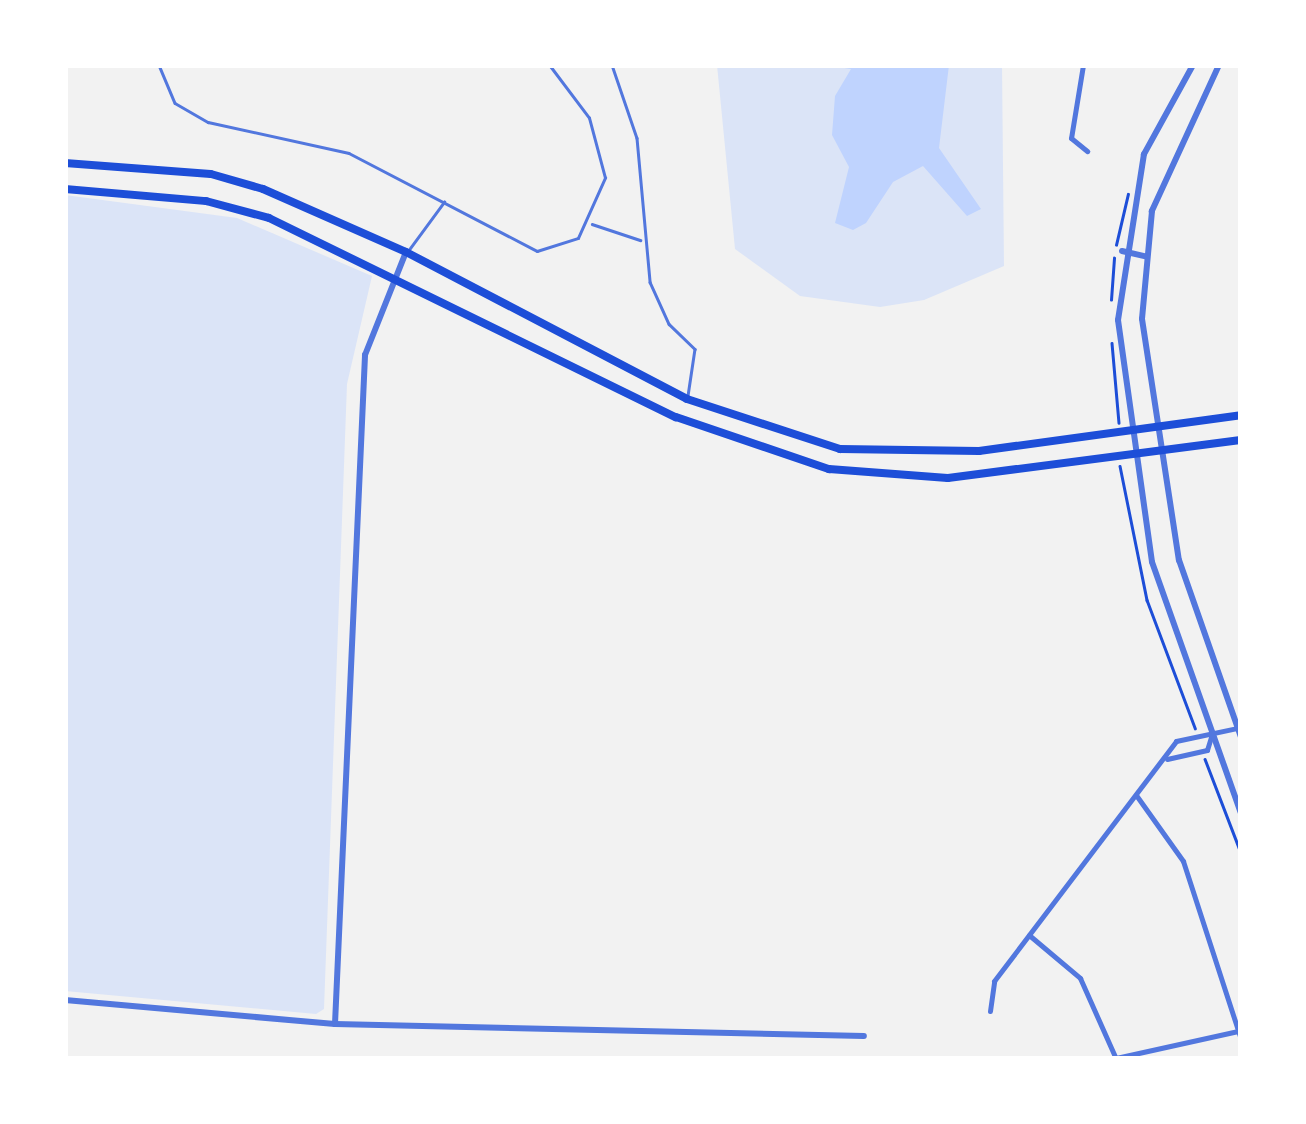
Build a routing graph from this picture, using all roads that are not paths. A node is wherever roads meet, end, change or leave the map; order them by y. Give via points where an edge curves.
1 (159, 65) edge
2 (549, 65) edge
3 (612, 65) edge
4 (1084, 65) edge
5 (1193, 65) edge
6 (1219, 65) edge
7 (1087, 151) dead end
8 (65, 164) edge
9 (65, 189) edge
10 (444, 202) junction
11 (591, 222) junction
12 (643, 240) junction
13 (1122, 251) junction
14 (406, 252) junction
15 (1144, 256) junction
16 (395, 275) junction
17 (688, 398) junction
18 (1241, 414) edge
19 (676, 416) junction
20 (1153, 426) junction
21 (1129, 430) junction
22 (1241, 440) edge
23 (1158, 450) junction
24 (859, 451) junction
25 (1133, 454) junction
26 (853, 474) junction
27 (1237, 728) junction
28 (1211, 737) junction
29 (1241, 737) edge
30 (1167, 759) junction
31 (1136, 795) junction
32 (1241, 814) edge
33 (1030, 935) junction
34 (65, 1000) edge
35 (990, 1012) dead end
36 (334, 1024) junction
37 (1238, 1031) junction
38 (864, 1036) dead end
39 (1241, 1040) edge
40 (1116, 1058) edge

1 - 10 lane via 175,103 208,122 349,153
2 - 11 lane via 571,87 602,150 603,190
3 - 12 lane via 637,138
4 - 7 street via 1071,138
5 - 13 street via 1144,154
6 - 15 street via 1168,158
8 - 14 main road via 211,174
9 - 16 main road via 206,201 329,241
10 - 11 lane via 537,251 578,238
10 - 14 lane
11 - 12 lane
12 - 17 lane via 660,306 695,349
13 - 15 street
13 - 21 street
14 - 16 street
14 - 17 main road
15 - 20 street
16 - 19 main road
16 - 36 street via 366,355
17 - 19 main road
17 - 24 main road via 788,438
18 - 20 main road
19 - 26 main road
20 - 21 main road
20 - 23 street
21 - 24 main road via 943,454
21 - 25 street
22 - 23 main road
23 - 25 main road
23 - 27 street via 1185,580
24 - 26 main road
25 - 26 main road via 948,478
25 - 28 street via 1159,589
27 - 28 street
27 - 29 street
28 - 30 street via 1207,750
28 - 30 street via 1176,741
28 - 32 street
30 - 31 street
31 - 33 street
31 - 37 street via 1183,860
33 - 35 street via 994,981
33 - 40 street via 1080,978
34 - 36 street
36 - 38 street
37 - 39 street
37 - 40 street

